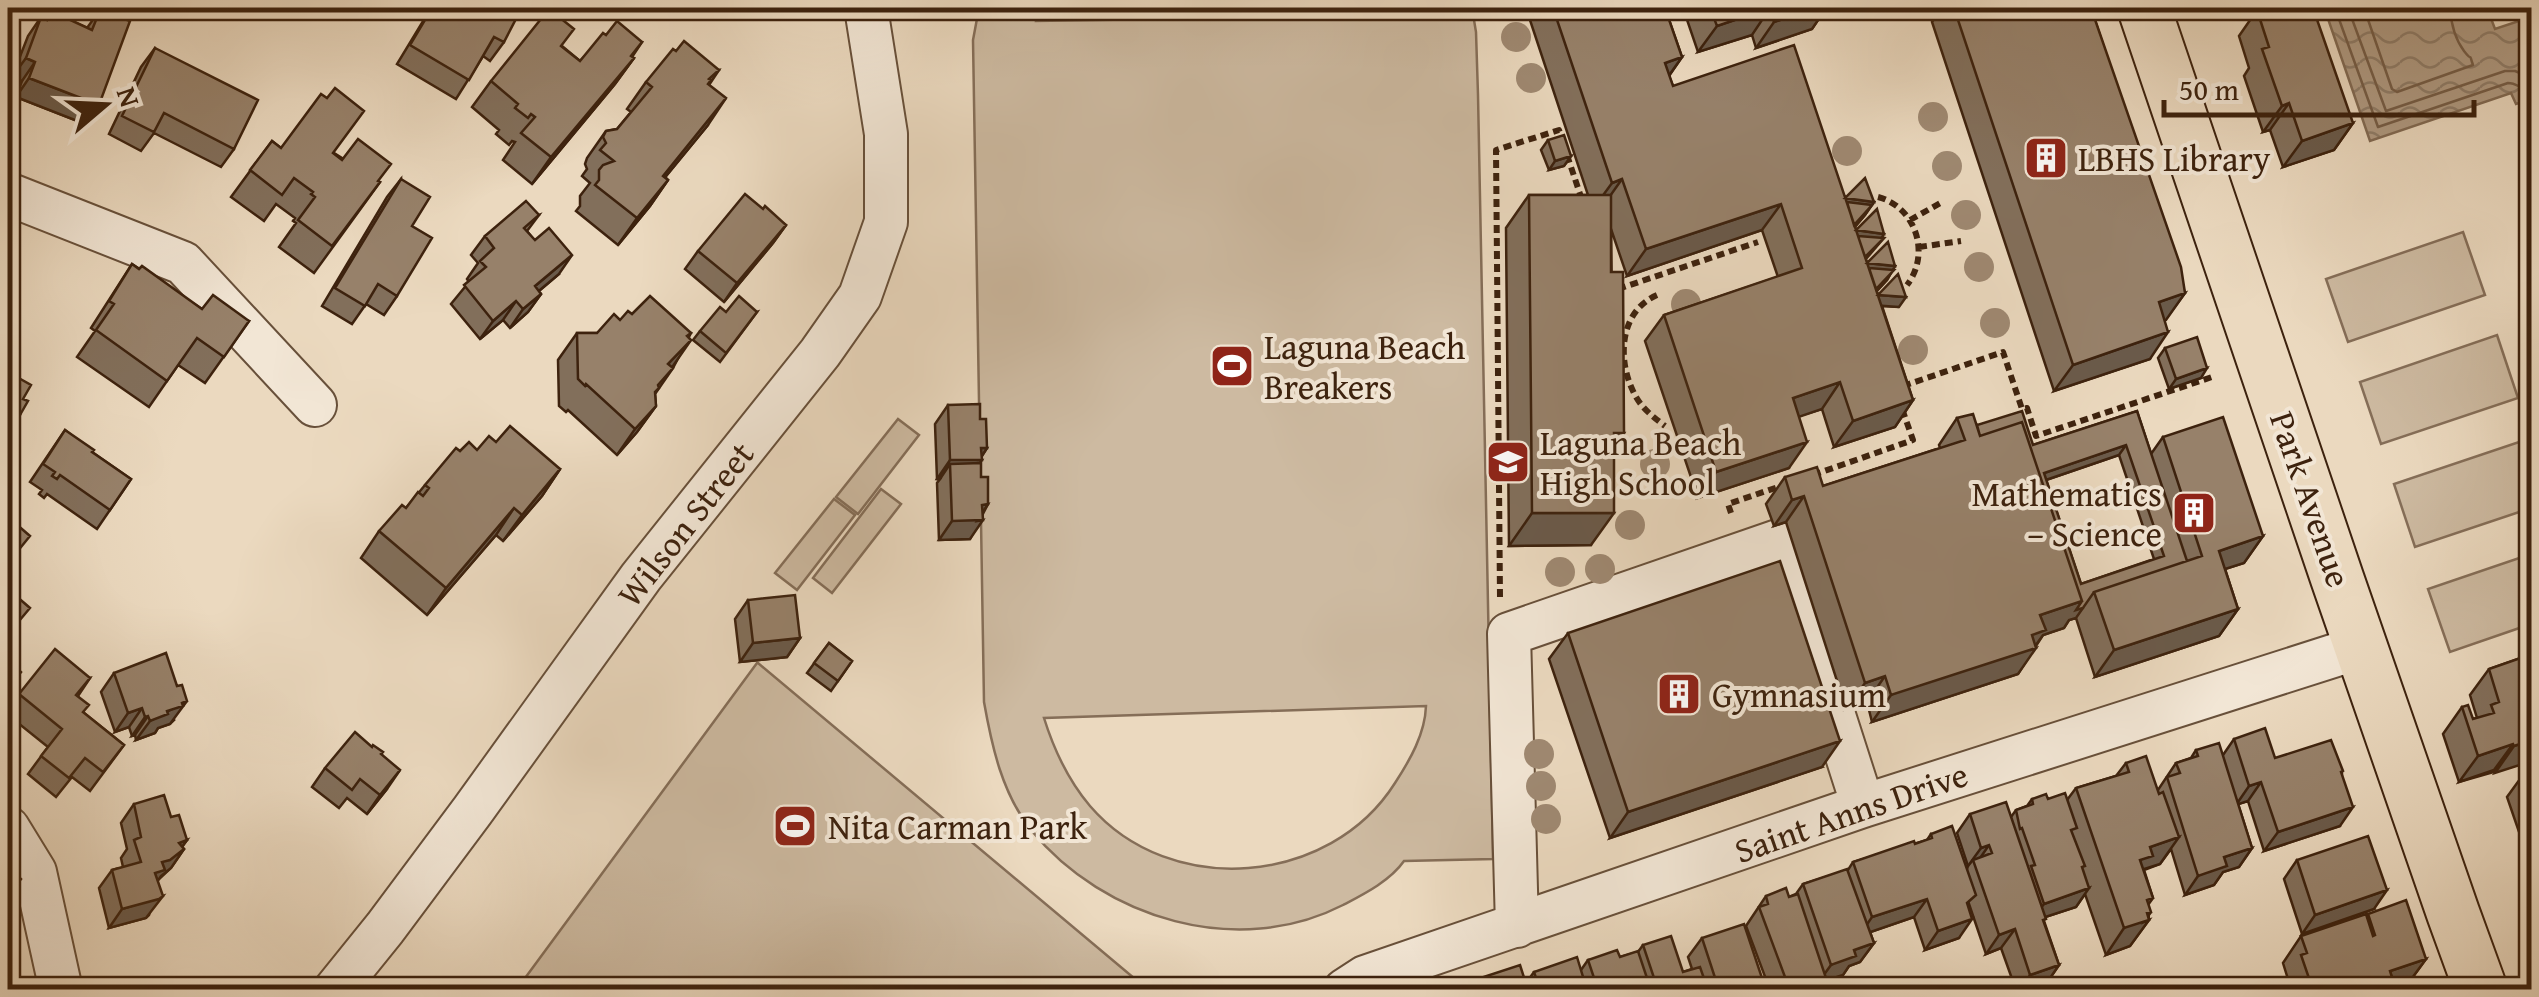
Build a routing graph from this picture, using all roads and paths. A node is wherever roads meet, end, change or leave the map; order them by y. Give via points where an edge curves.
1 (866, 8) edge
2 (2144, 8) edge
3 (8, 194) edge
4 (1878, 196) dead end
5 (1944, 200) dead end
6 (1586, 214) edge
7 (1910, 220) junction
8 (1961, 240) dead end
9 (1758, 242) edge
10 (1919, 247) junction
11 (1612, 272) edge
12 (1907, 285) edge
13 (1657, 295) dead end
14 (2215, 376) dead end
15 (1895, 388) edge
16 (315, 405) dead end
17 (1901, 406) edge
18 (1665, 426) dead end
19 (1744, 553) junction
20 (1508, 634) junction
21 (2361, 647) junction
22 (1863, 806) junction
23 (8, 828) edge
24 (1517, 926) junction
25 (61, 990) edge
26 (336, 990) edge
27 (1346, 990) edge
28 (2482, 990) edge

1 - 26 street, Wilson Street via 886,134 886,222 860,296 641,577
2 - 21 main road, Park Avenue
3 - 16 street via 184,263
4 - 7 path
5 - 7 path
6 - 20 path via 1560,130 1496,150 1500,621
7 - 10 path
8 - 10 path
9 - 11 path via 1618,289
10 - 12 path
13 - 18 path via 1636,309 1623,347 1633,392
14 - 15 path via 2036,436 2003,352
17 - 19 path via 1913,440 1728,504
19 - 20 street
19 - 22 street via 1778,541
20 - 24 street
21 - 22 street, Saint Anns Drive
21 - 28 main road, Park Avenue
22 - 24 street, Saint Anns Drive
23 - 25 street via 35,872
24 - 27 street, Saint Anns Drive via 1364,977

